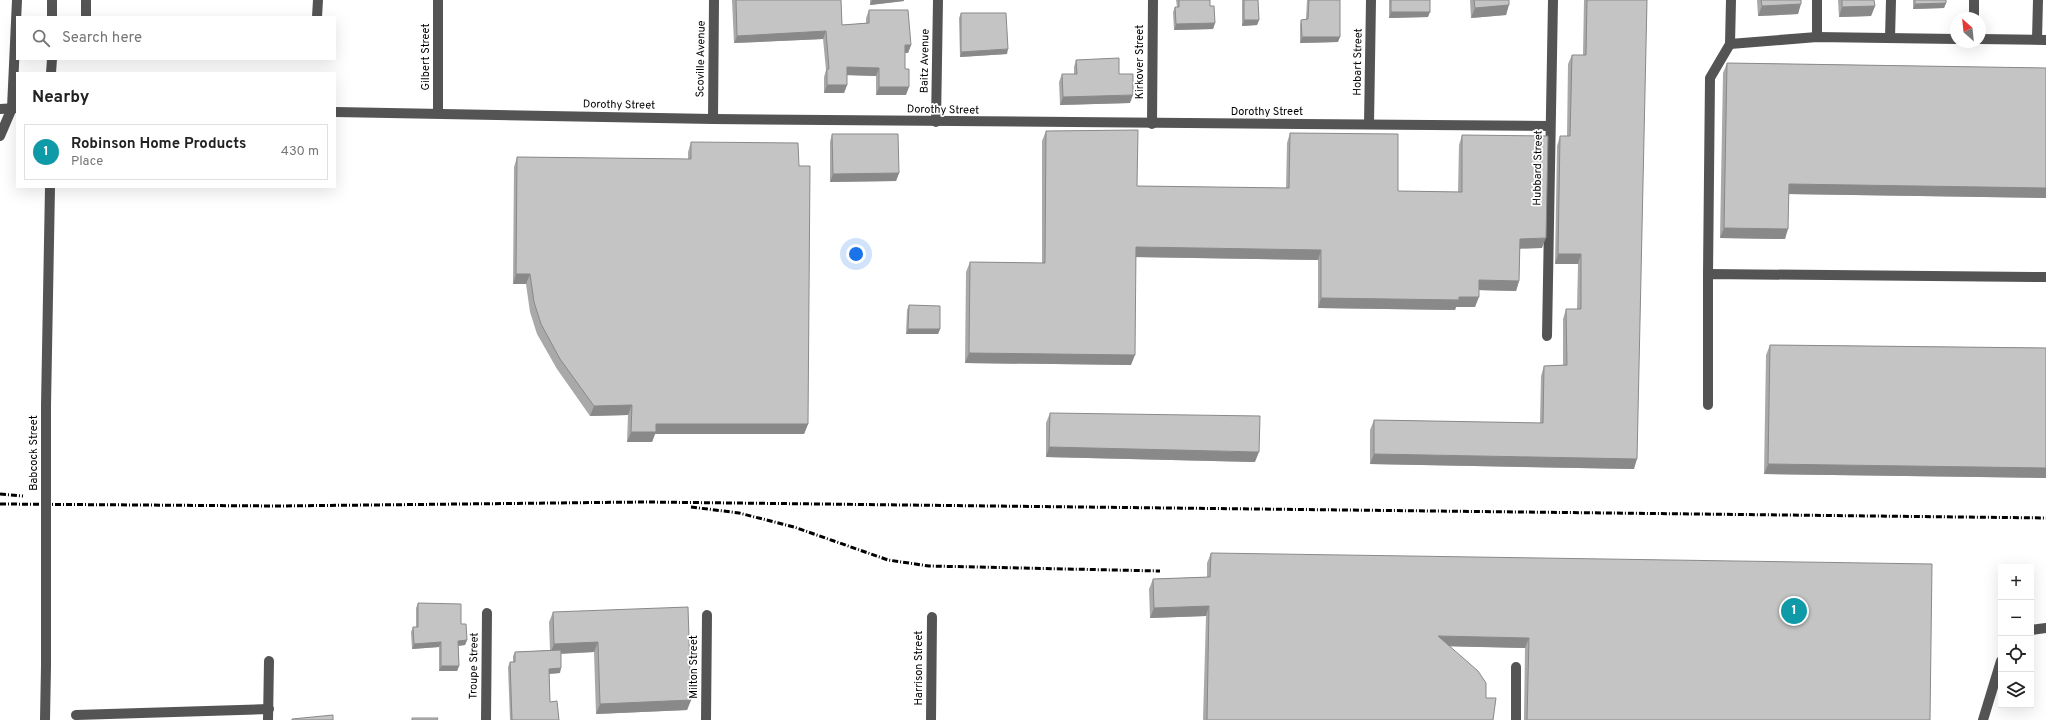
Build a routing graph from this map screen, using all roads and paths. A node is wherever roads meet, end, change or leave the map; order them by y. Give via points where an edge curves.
1 (17, 0) edge
2 (52, 0) edge
3 (86, 0) edge
4 (318, 0) edge
5 (438, 0) edge
6 (714, 0) edge
7 (938, 0) edge
8 (1152, 0) edge
9 (1371, 0) edge
10 (1553, 0) edge
11 (1731, 0) edge
12 (1817, 0) edge
13 (1891, 0) edge
14 (1974, 0) edge
15 (2038, 0) edge
16 (1974, 12) edge
17 (17, 16) edge
18 (52, 16) edge
19 (86, 16) edge
20 (317, 16) edge
21 (1817, 37) junction
22 (1890, 38) junction
23 (1950, 39) edge
24 (1986, 39) edge
25 (2042, 40) edge
26 (1730, 44) junction
27 (16, 54) edge
28 (52, 60) edge
29 (51, 72) edge
30 (15, 108) edge
31 (0, 109) edge
32 (336, 112) edge
33 (438, 113) junction
34 (713, 119) junction
35 (936, 122) junction
36 (1152, 124) junction
37 (1369, 124) junction
38 (1550, 126) junction
39 (0, 136) edge
40 (50, 188) edge
41 (1708, 274) junction
42 (2046, 277) edge
43 (1547, 336) dead end
44 (1708, 405) dead end
45 (487, 613) dead end
46 (707, 615) dead end
47 (932, 617) dead end
48 (2046, 628) edge
49 (2034, 630) edge
50 (269, 661) dead end
51 (1516, 667) dead end
52 (1998, 671) edge
53 (269, 709) junction
54 (76, 715) dead end
55 (45, 720) edge
56 (268, 720) edge
57 (486, 720) edge
58 (706, 720) edge
59 (931, 720) edge
60 (1516, 720) edge
61 (1983, 720) edge

1 - 17 street
2 - 18 street
3 - 19 street
4 - 20 street
5 - 33 street, Gilbert Street
6 - 34 street, Scoville Avenue
7 - 35 street, Baitz Avenue
8 - 36 street, Kirkover Street
9 - 37 street, Hobart Street
10 - 38 street, Hubbard Street
11 - 26 street
12 - 21 street
13 - 22 street
14 - 16 street
15 - 25 street
21 - 22 street
21 - 26 street
22 - 23 street
24 - 25 street
26 - 41 street via 1710,78
27 - 30 street
28 - 29 street
30 - 31 street
30 - 39 street
32 - 33 street, Dorothy Street
33 - 34 street, Dorothy Street
34 - 35 street, Dorothy Street
35 - 36 street, Dorothy Street
36 - 37 street, Dorothy Street
37 - 38 street, Dorothy Street
38 - 43 street, Hubbard Street
40 - 55 street, Babcock Street, bridge
41 - 42 street
41 - 44 street
45 - 57 street, Troupe Street
46 - 58 street, Milton Street
47 - 59 street, Harrison Street
48 - 49 street
50 - 53 street
51 - 60 street
52 - 61 street
53 - 54 street
53 - 56 street

